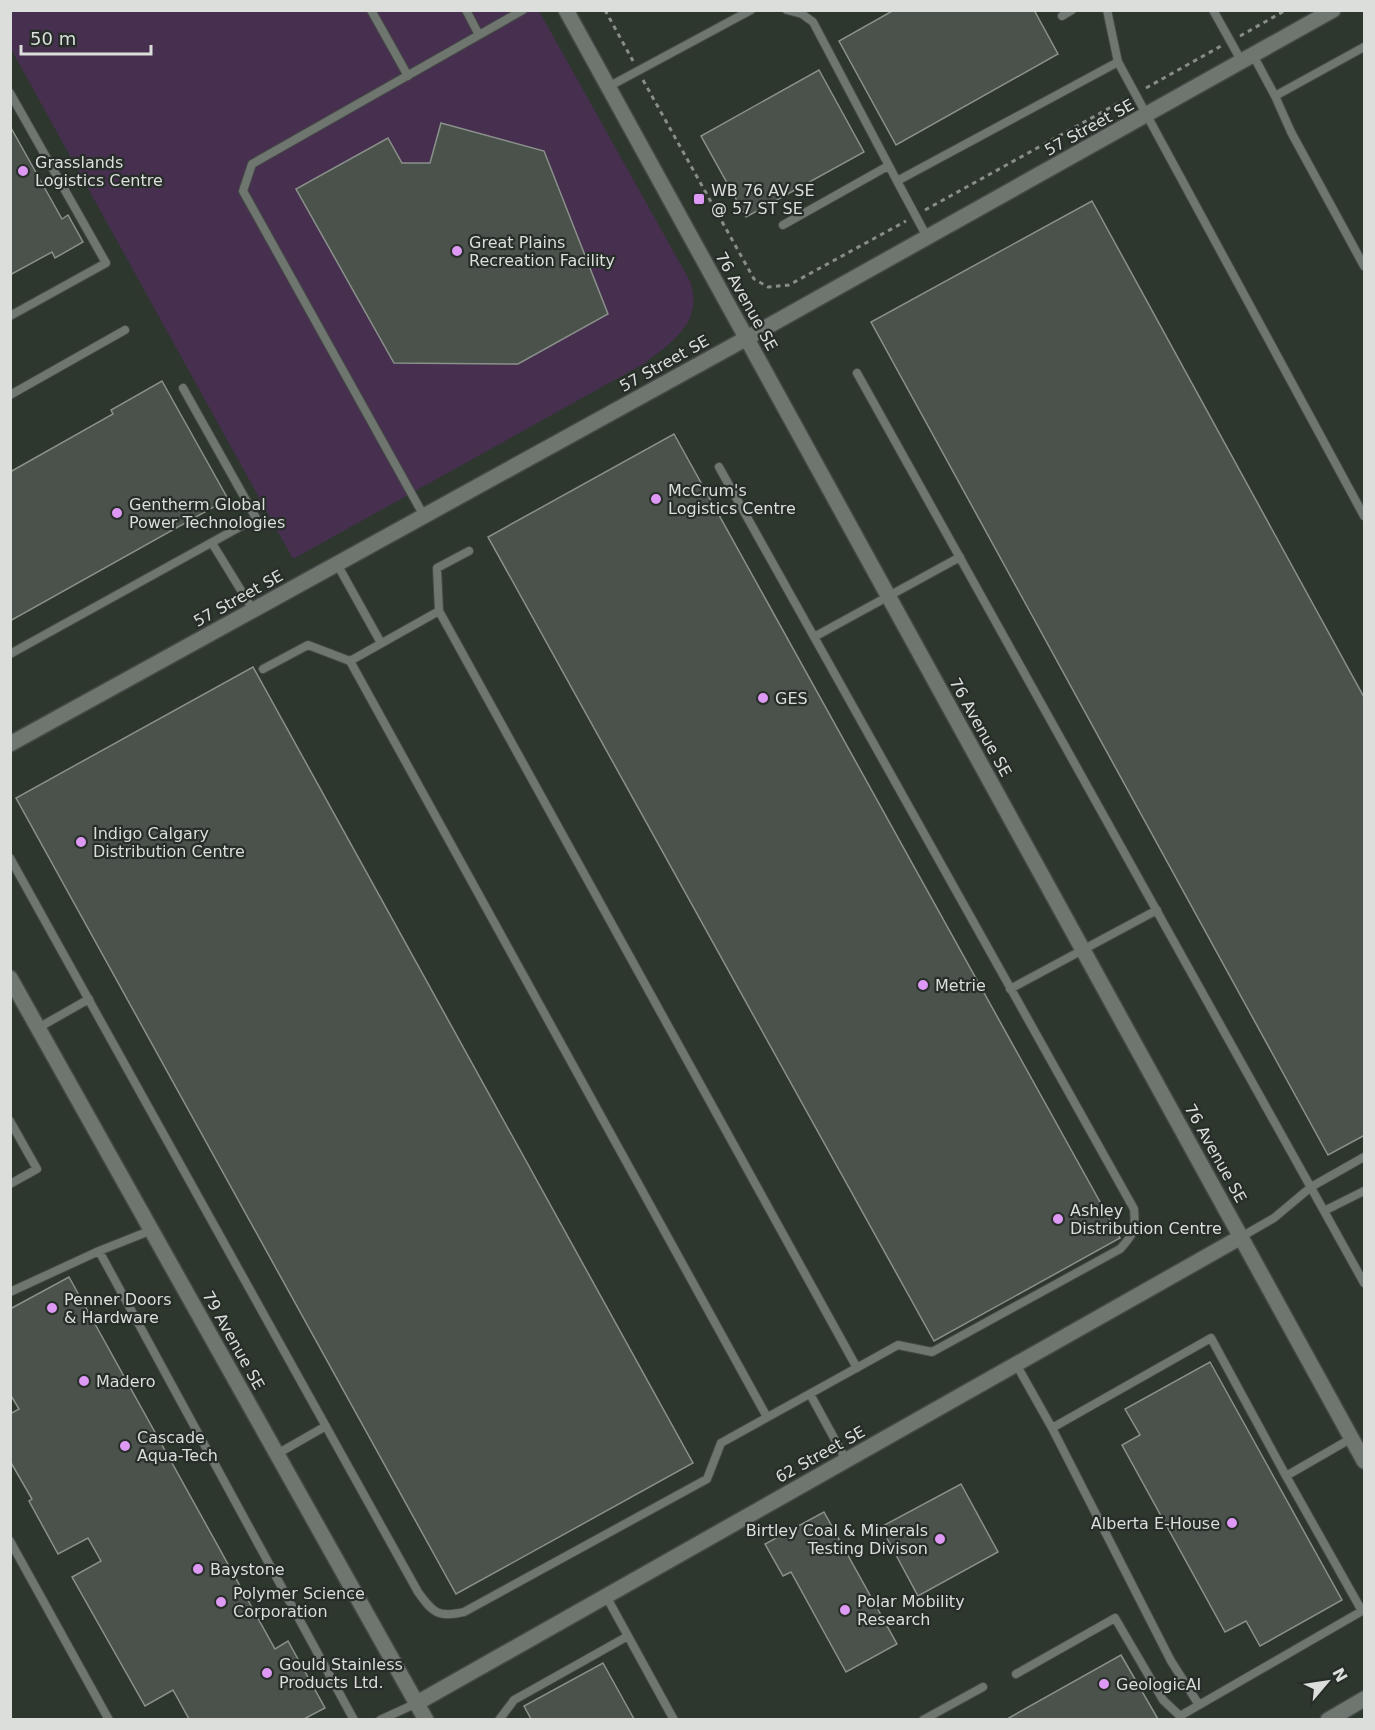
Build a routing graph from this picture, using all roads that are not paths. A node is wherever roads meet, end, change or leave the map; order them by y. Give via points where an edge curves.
1 (371, 10) edge
2 (465, 10) edge
3 (524, 10) edge
4 (566, 10) edge
5 (751, 10) edge
6 (787, 10) edge
7 (813, 10) edge
8 (1072, 10) edge
9 (1107, 10) edge
10 (1213, 10) edge
11 (1334, 10) edge
12 (1062, 16) dead end
13 (813, 22) junction
14 (479, 35) junction
15 (1365, 47) edge
16 (1248, 58) junction
17 (1118, 62) junction
18 (408, 76) junction
19 (608, 87) junction
20 (10, 93) edge
21 (1275, 96) junction
22 (1146, 115) junction
23 (888, 166) junction
24 (897, 181) junction
25 (783, 225) dead end
26 (927, 237) junction
27 (1365, 266) edge
28 (10, 316) edge
29 (125, 330) dead end
30 (747, 338) junction
31 (857, 373) dead end
32 (183, 388) dead end
33 (10, 395) edge
34 (719, 467) dead end
35 (423, 516) junction
36 (1365, 516) edge
37 (212, 543) junction
38 (469, 551) dead end
39 (960, 557) junction
40 (337, 564) junction
41 (888, 595) junction
42 (253, 610) junction
43 (439, 611) junction
44 (814, 637) junction
45 (381, 643) junction
46 (10, 654) edge
47 (350, 661) junction
48 (263, 669) dead end
49 (14, 740) edge
50 (10, 858) edge
51 (1157, 910) junction
52 (1083, 949) junction
53 (10, 978) edge
54 (1010, 989) junction
55 (89, 999) junction
56 (38, 1028) junction
57 (10, 1121) edge
58 (1365, 1157) edge
59 (10, 1184) edge
60 (1311, 1187) junction
61 (1365, 1191) edge
62 (1324, 1211) junction
63 (152, 1230) junction
64 (1241, 1236) junction
65 (99, 1251) junction
66 (1365, 1283) edge
67 (10, 1292) edge
68 (1016, 1364) junction
69 (857, 1368) junction
70 (810, 1394) junction
71 (767, 1417) junction
72 (326, 1426) junction
73 (1052, 1428) junction
74 (1352, 1438) junction
75 (278, 1454) junction
76 (846, 1460) junction
77 (1365, 1461) edge
78 (1286, 1476) junction
79 (10, 1541) edge
80 (606, 1596) junction
81 (628, 1636) junction
82 (1016, 1674) dead end
83 (983, 1687) dead end
84 (1365, 1699) edge
85 (417, 1703) junction
86 (1199, 1705) junction
87 (1180, 1718) edge
88 (109, 1719) edge
89 (354, 1719) edge
90 (380, 1719) edge
91 (426, 1719) edge
92 (499, 1719) edge
93 (674, 1719) edge
94 (923, 1719) edge
95 (1328, 1719) edge

1 - 18 lane
2 - 14 lane
3 - 14 lane
4 - 19 street, 76 Avenue SE
5 - 19 lane
6 - 13 lane
7 - 13 lane
8 - 12 lane
9 - 17 lane
10 - 16 lane via 1231,41
11 - 16 street, 57 Street SE
13 - 23 lane
14 - 18 lane
15 - 21 lane
16 - 21 lane
16 - 22 street, 57 Street SE
17 - 22 lane
17 - 24 lane
18 - 35 lane via 252,164 243,191
19 - 30 street, 76 Avenue SE
20 - 28 lane via 105,263
21 - 27 lane
22 - 26 street, 57 Street SE
22 - 36 lane
23 - 24 lane
23 - 25 lane
24 - 26 lane
26 - 30 street, 57 Street SE
29 - 33 lane
30 - 35 street, 57 Street SE
30 - 41 street, 76 Avenue SE
31 - 39 lane
32 - 37 lane via 256,518
34 - 44 lane
35 - 40 street, 57 Street SE
37 - 42 lane
37 - 46 lane
38 - 43 lane via 437,568
39 - 41 lane
39 - 51 lane
40 - 42 street, 57 Street SE
40 - 45 lane
41 - 44 lane
41 - 52 street, 76 Avenue SE
42 - 49 street, 57 Street SE
43 - 45 lane
43 - 69 lane
44 - 54 lane
45 - 47 lane
47 - 48 lane via 308,645
47 - 71 lane
50 - 55 lane
51 - 52 lane
51 - 60 lane
52 - 54 lane
52 - 64 street, 76 Avenue SE
53 - 56 street, 79 Avenue SE
54 - 69 lane via 1134,1209 1136,1224 1132,1236 1120,1249 932,1352 898,1345
55 - 56 lane
55 - 72 lane
56 - 63 street, 79 Avenue SE
57 - 59 lane via 37,1169
58 - 60 lane
60 - 62 lane
60 - 64 lane via 1274,1218
61 - 62 lane
62 - 66 lane
63 - 65 lane
63 - 75 street, 79 Avenue SE
64 - 68 street, 62 Street SE
64 - 74 street, 76 Avenue SE
65 - 67 lane
65 - 89 lane
68 - 73 lane
68 - 76 street, 62 Street SE
69 - 70 lane
70 - 71 lane
70 - 76 lane
71 - 72 lane via 721,1443 707,1479 464,1612 446,1616 431,1609 418,1592
72 - 75 lane
73 - 78 lane via 1211,1338
73 - 86 lane via 1171,1661
74 - 77 street, 76 Avenue SE
74 - 78 lane
75 - 85 street, 79 Avenue SE
76 - 80 street, 62 Street SE
78 - 86 lane via 1362,1611
79 - 88 lane
80 - 81 lane
80 - 85 street, 62 Street SE
81 - 92 lane via 514,1700
81 - 93 lane
82 - 87 lane via 1115,1618 1163,1700
83 - 94 lane
84 - 95 street
85 - 90 lane
85 - 91 street, 79 Avenue SE
86 - 87 lane

